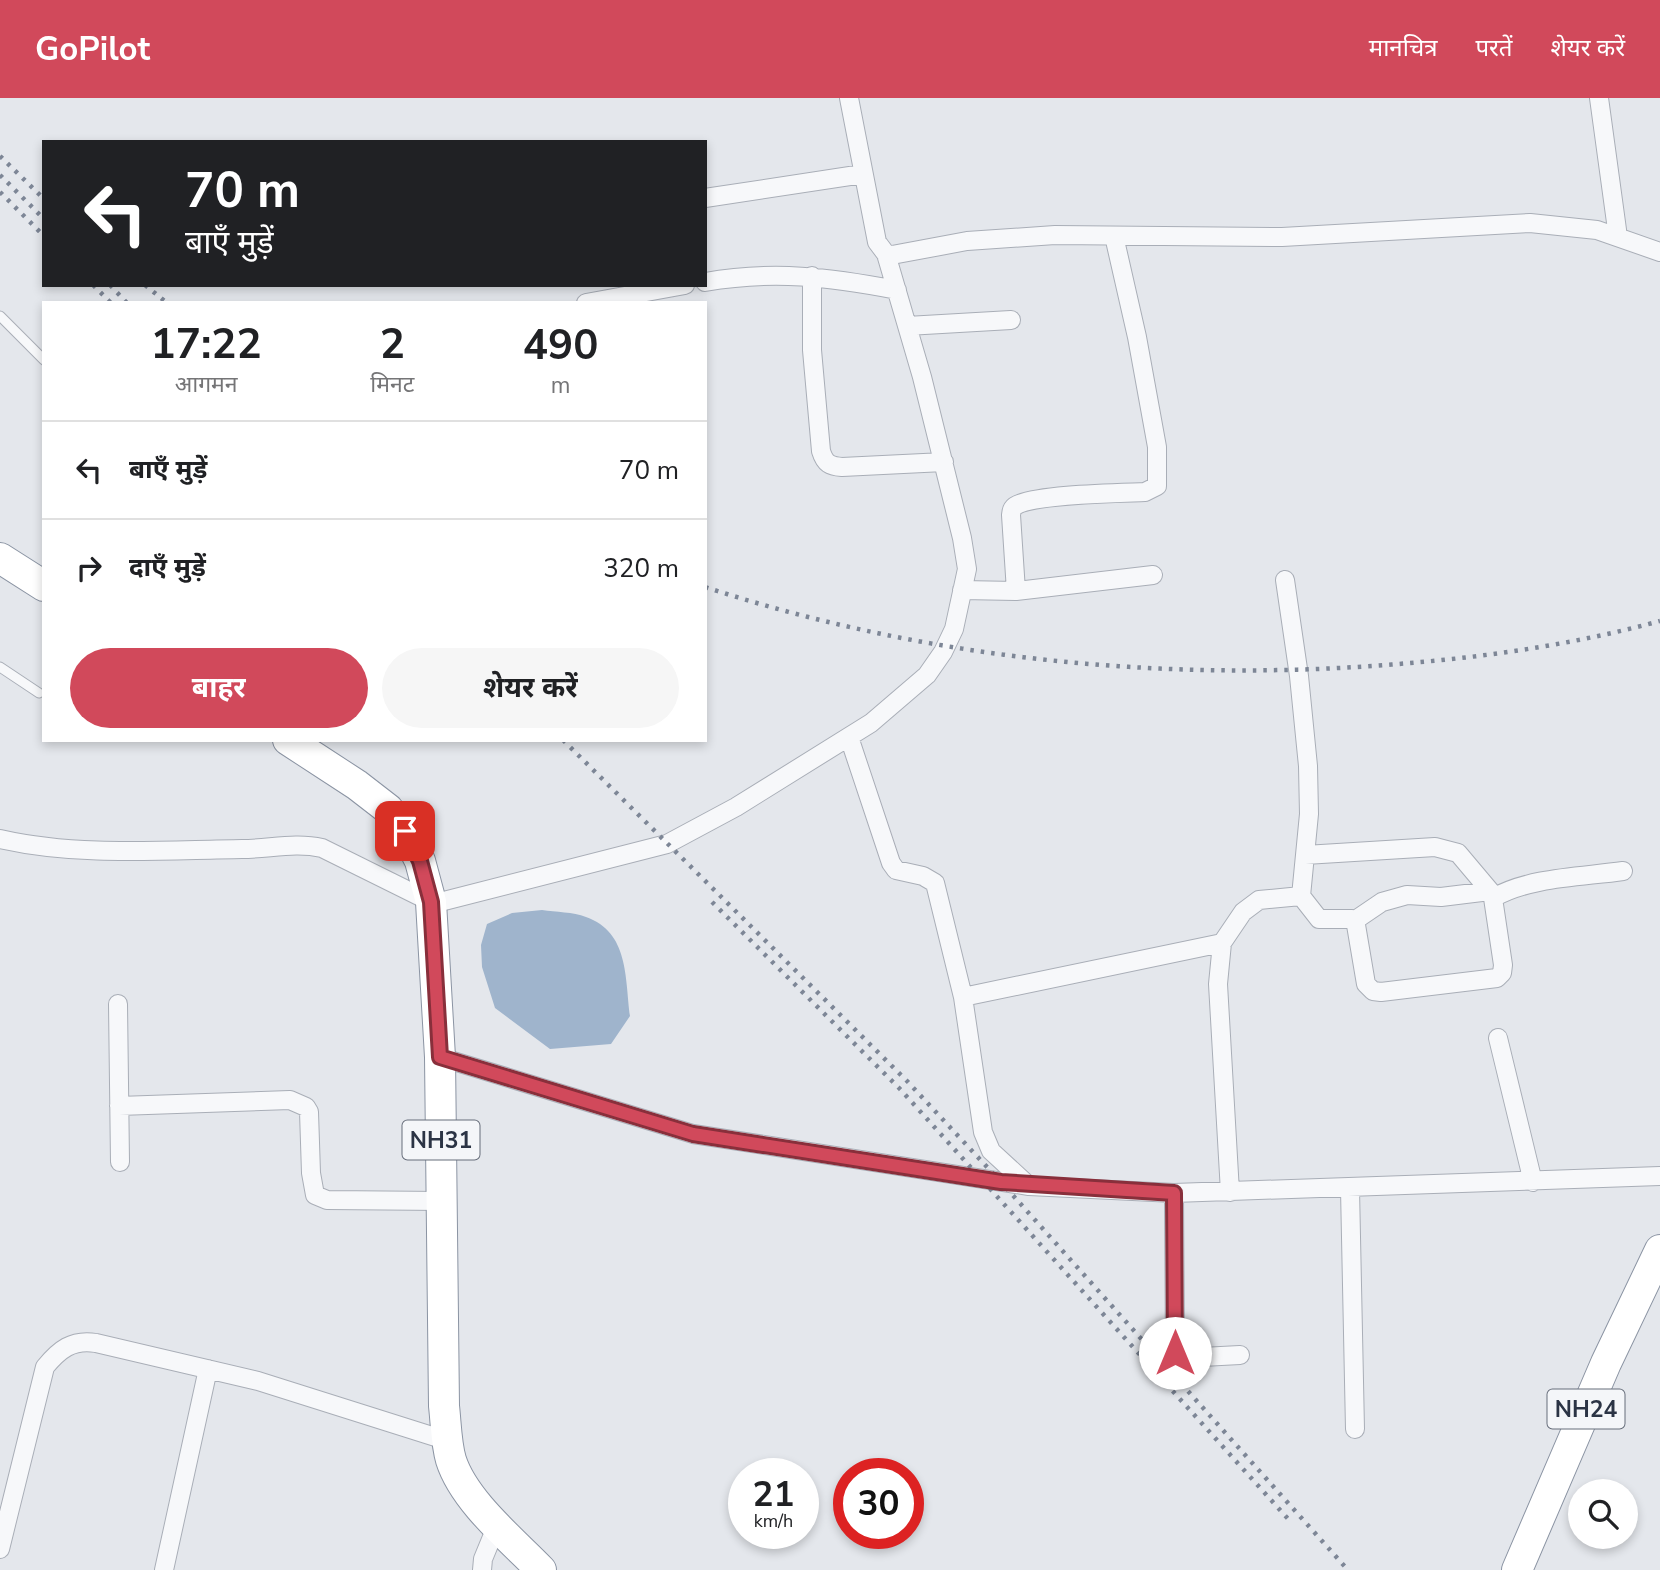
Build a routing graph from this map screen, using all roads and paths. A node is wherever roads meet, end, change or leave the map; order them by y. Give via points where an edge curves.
1 (849, 98) edge
2 (1599, 98) edge
3 (863, 174) junction
4 (707, 198) edge
5 (1114, 236) junction
6 (1618, 237) junction
7 (1660, 252) edge
8 (886, 254) junction
9 (812, 276) junction
10 (707, 282) edge
11 (674, 287) edge
12 (897, 290) junction
13 (597, 301) edge
14 (0, 316) edge
15 (1011, 320) dead end
16 (907, 326) junction
17 (42, 358) edge
18 (944, 463) junction
19 (0, 558) edge
20 (1153, 575) dead end
21 (1285, 580) dead end
22 (42, 585) edge
23 (962, 590) junction
24 (1016, 591) junction
25 (0, 667) edge
26 (39, 693) dead end
27 (849, 737) junction
28 (291, 742) edge
29 (0, 839) edge
30 (1305, 855) junction
31 (1623, 871) dead end
32 (1491, 895) junction
33 (1301, 896) junction
34 (431, 902) junction
35 (1354, 921) junction
36 (1222, 943) junction
37 (963, 997) junction
38 (118, 1004) dead end
39 (1498, 1038) dead end
40 (440, 1057) junction
41 (119, 1106) junction
42 (120, 1162) dead end
43 (1660, 1176) edge
44 (1533, 1182) junction
45 (1029, 1186) junction
46 (1350, 1189) junction
47 (1230, 1192) junction
48 (1174, 1193) junction
49 (442, 1201) junction
50 (1660, 1250) edge
51 (1240, 1355) dead end
52 (208, 1369) junction
53 (1355, 1429) dead end
54 (448, 1441) junction
55 (497, 1525) junction
56 (0, 1549) edge
57 (164, 1570) edge
58 (482, 1570) edge
59 (541, 1570) edge
60 (1517, 1570) edge

1 - 3 street
2 - 6 street
3 - 4 street
3 - 8 street via 877,242
5 - 6 street via 1282,237 1530,223 1598,230
5 - 8 street via 967,241
5 - 24 street via 1157,447 1157,486 1145,492 1050,498 1017,505 1011,515
6 - 7 street
8 - 12 street
9 - 10 street
9 - 12 street
9 - 18 street via 812,349 824,460 842,467
11 - 13 street
12 - 16 street
14 - 17 lane
15 - 16 street
16 - 18 street
18 - 23 street via 967,569
19 - 22 highway
20 - 24 street
21 - 30 street via 1308,766
23 - 24 street
23 - 27 street via 954,629 927,675
25 - 26 lane
27 - 34 street via 659,848
27 - 37 street via 891,863 896,870 935,883
28 - 34 highway, NH31 via 388,809 420,861
29 - 34 street via 106,851 307,845 322,848
30 - 32 street via 1447,849 1458,853
30 - 33 street
31 - 32 street via 1546,881
32 - 35 street via 1407,895 1382,902
32 - 35 street via 1503,965 1502,973 1490,980 1373,991 1366,984
33 - 35 street via 1319,919
33 - 36 street via 1259,900 1243,912
34 - 40 highway, NH31
36 - 37 street
36 - 47 street via 1218,984
37 - 45 street via 983,1132 991,1151
38 - 41 street
39 - 44 street
40 - 45 street via 693,1134
40 - 49 highway, NH31
41 - 42 street
41 - 49 street via 290,1100 309,1111 315,1195 327,1200
43 - 44 street
44 - 46 street
45 - 48 street
46 - 47 street
46 - 53 street
47 - 48 street
48 - 51 street via 1176,1356
49 - 54 highway, NH31
50 - 60 highway, NH24
52 - 54 street
52 - 56 street via 84,1341 57,1352 45,1367
52 - 57 street
54 - 55 highway, NH31 via 458,1476
55 - 58 street
55 - 59 highway, NH31

